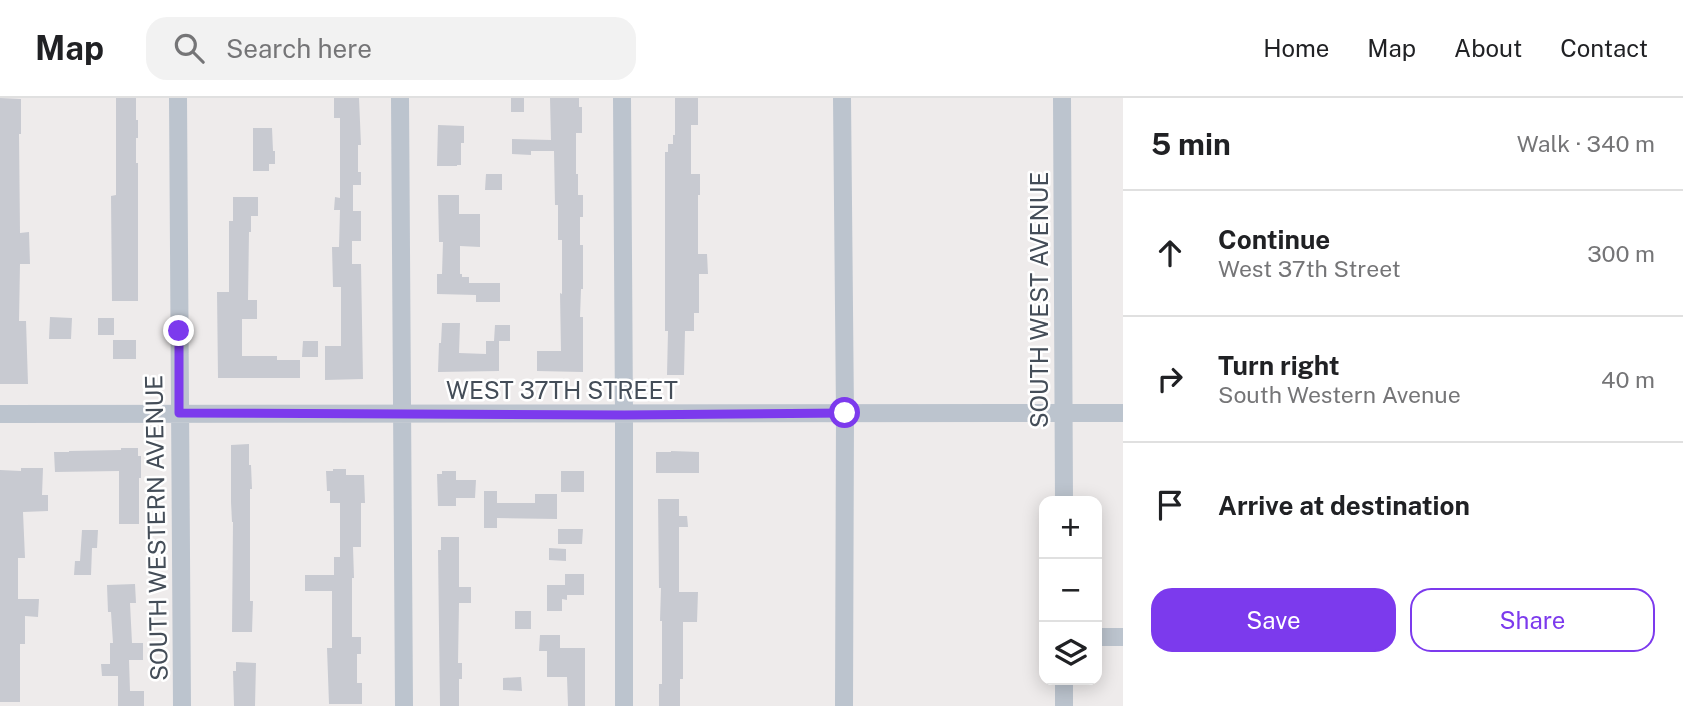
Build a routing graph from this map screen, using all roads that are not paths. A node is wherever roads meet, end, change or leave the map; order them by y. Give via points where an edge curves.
1 (178, 98) edge
2 (400, 98) edge
3 (622, 98) edge
4 (842, 98) edge
5 (1062, 98) edge
6 (179, 413) junction
7 (845, 413) junction
8 (1064, 413) junction
9 (0, 414) edge
10 (402, 414) junction
11 (1123, 414) edge
12 (624, 415) junction
13 (1064, 496) edge
14 (1102, 637) edge
15 (1123, 637) edge
16 (1064, 685) edge
17 (182, 706) edge
18 (404, 706) edge
19 (624, 706) edge
20 (844, 706) edge
21 (1064, 706) edge

1 - 6 street, SOUTH WESTERN AVENUE
2 - 10 street
3 - 12 street
4 - 7 street
5 - 8 street, SOUTH WEST AVENUE
6 - 9 street, WEST 37TH STREET
6 - 10 street, WEST 37TH STREET
6 - 17 street, SOUTH WESTERN AVENUE
7 - 8 street, WEST 37TH STREET
7 - 12 street, WEST 37TH STREET
7 - 20 street
8 - 11 street, WEST 37TH STREET
8 - 13 street, SOUTH WEST AVENUE
10 - 12 street, WEST 37TH STREET
10 - 18 street
12 - 19 street
14 - 15 street
16 - 21 street

